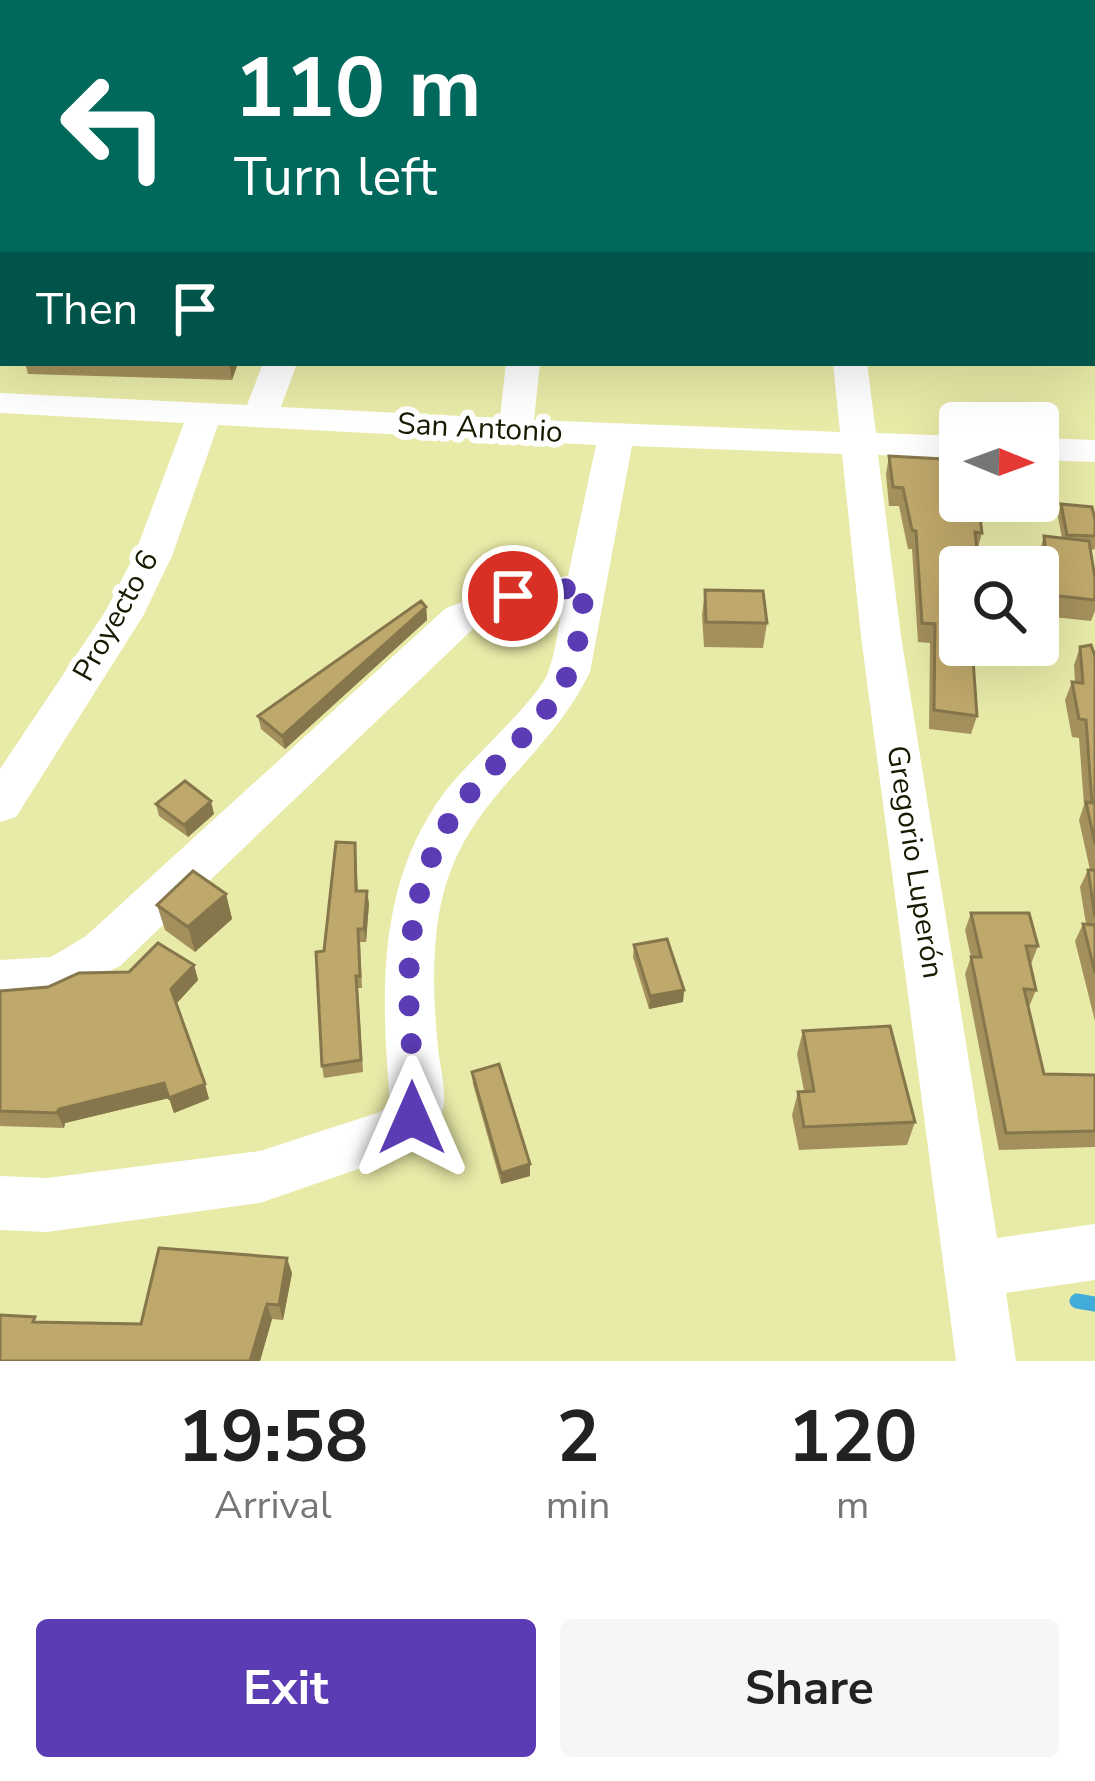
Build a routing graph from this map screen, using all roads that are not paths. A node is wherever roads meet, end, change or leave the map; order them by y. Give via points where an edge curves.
1 (279, 366) edge
2 (523, 366) edge
3 (850, 366) edge
4 (0, 403) edge
5 (205, 413) junction
6 (260, 416) junction
7 (516, 430) junction
8 (616, 435) junction
9 (856, 444) junction
10 (939, 446) edge
11 (1059, 450) edge
12 (1095, 451) edge
13 (585, 586) junction
14 (16, 756) edge
15 (0, 805) edge
16 (0, 981) edge
17 (0, 1203) edge
18 (1095, 1252) edge
19 (976, 1269) junction
20 (986, 1361) edge

1 - 6 street
2 - 7 street
3 - 9 street, Gregorio Luperón
4 - 5 street, San Antonio
5 - 6 street, San Antonio
5 - 14 street, Proyecto 6 via 123,616
6 - 7 street, San Antonio
7 - 8 street, San Antonio
8 - 9 street, San Antonio
8 - 13 street
9 - 10 street, San Antonio
9 - 19 street, Gregorio Luperón
11 - 12 street
13 - 16 street via 513,596 460,618 103,951 52,980
13 - 17 street via 574,658 560,690 448,822 425,870 406,994 412,1118 397,1131 260,1177 47,1205
14 - 15 street, Proyecto 6
18 - 19 street
19 - 20 street, Gregorio Luperón

